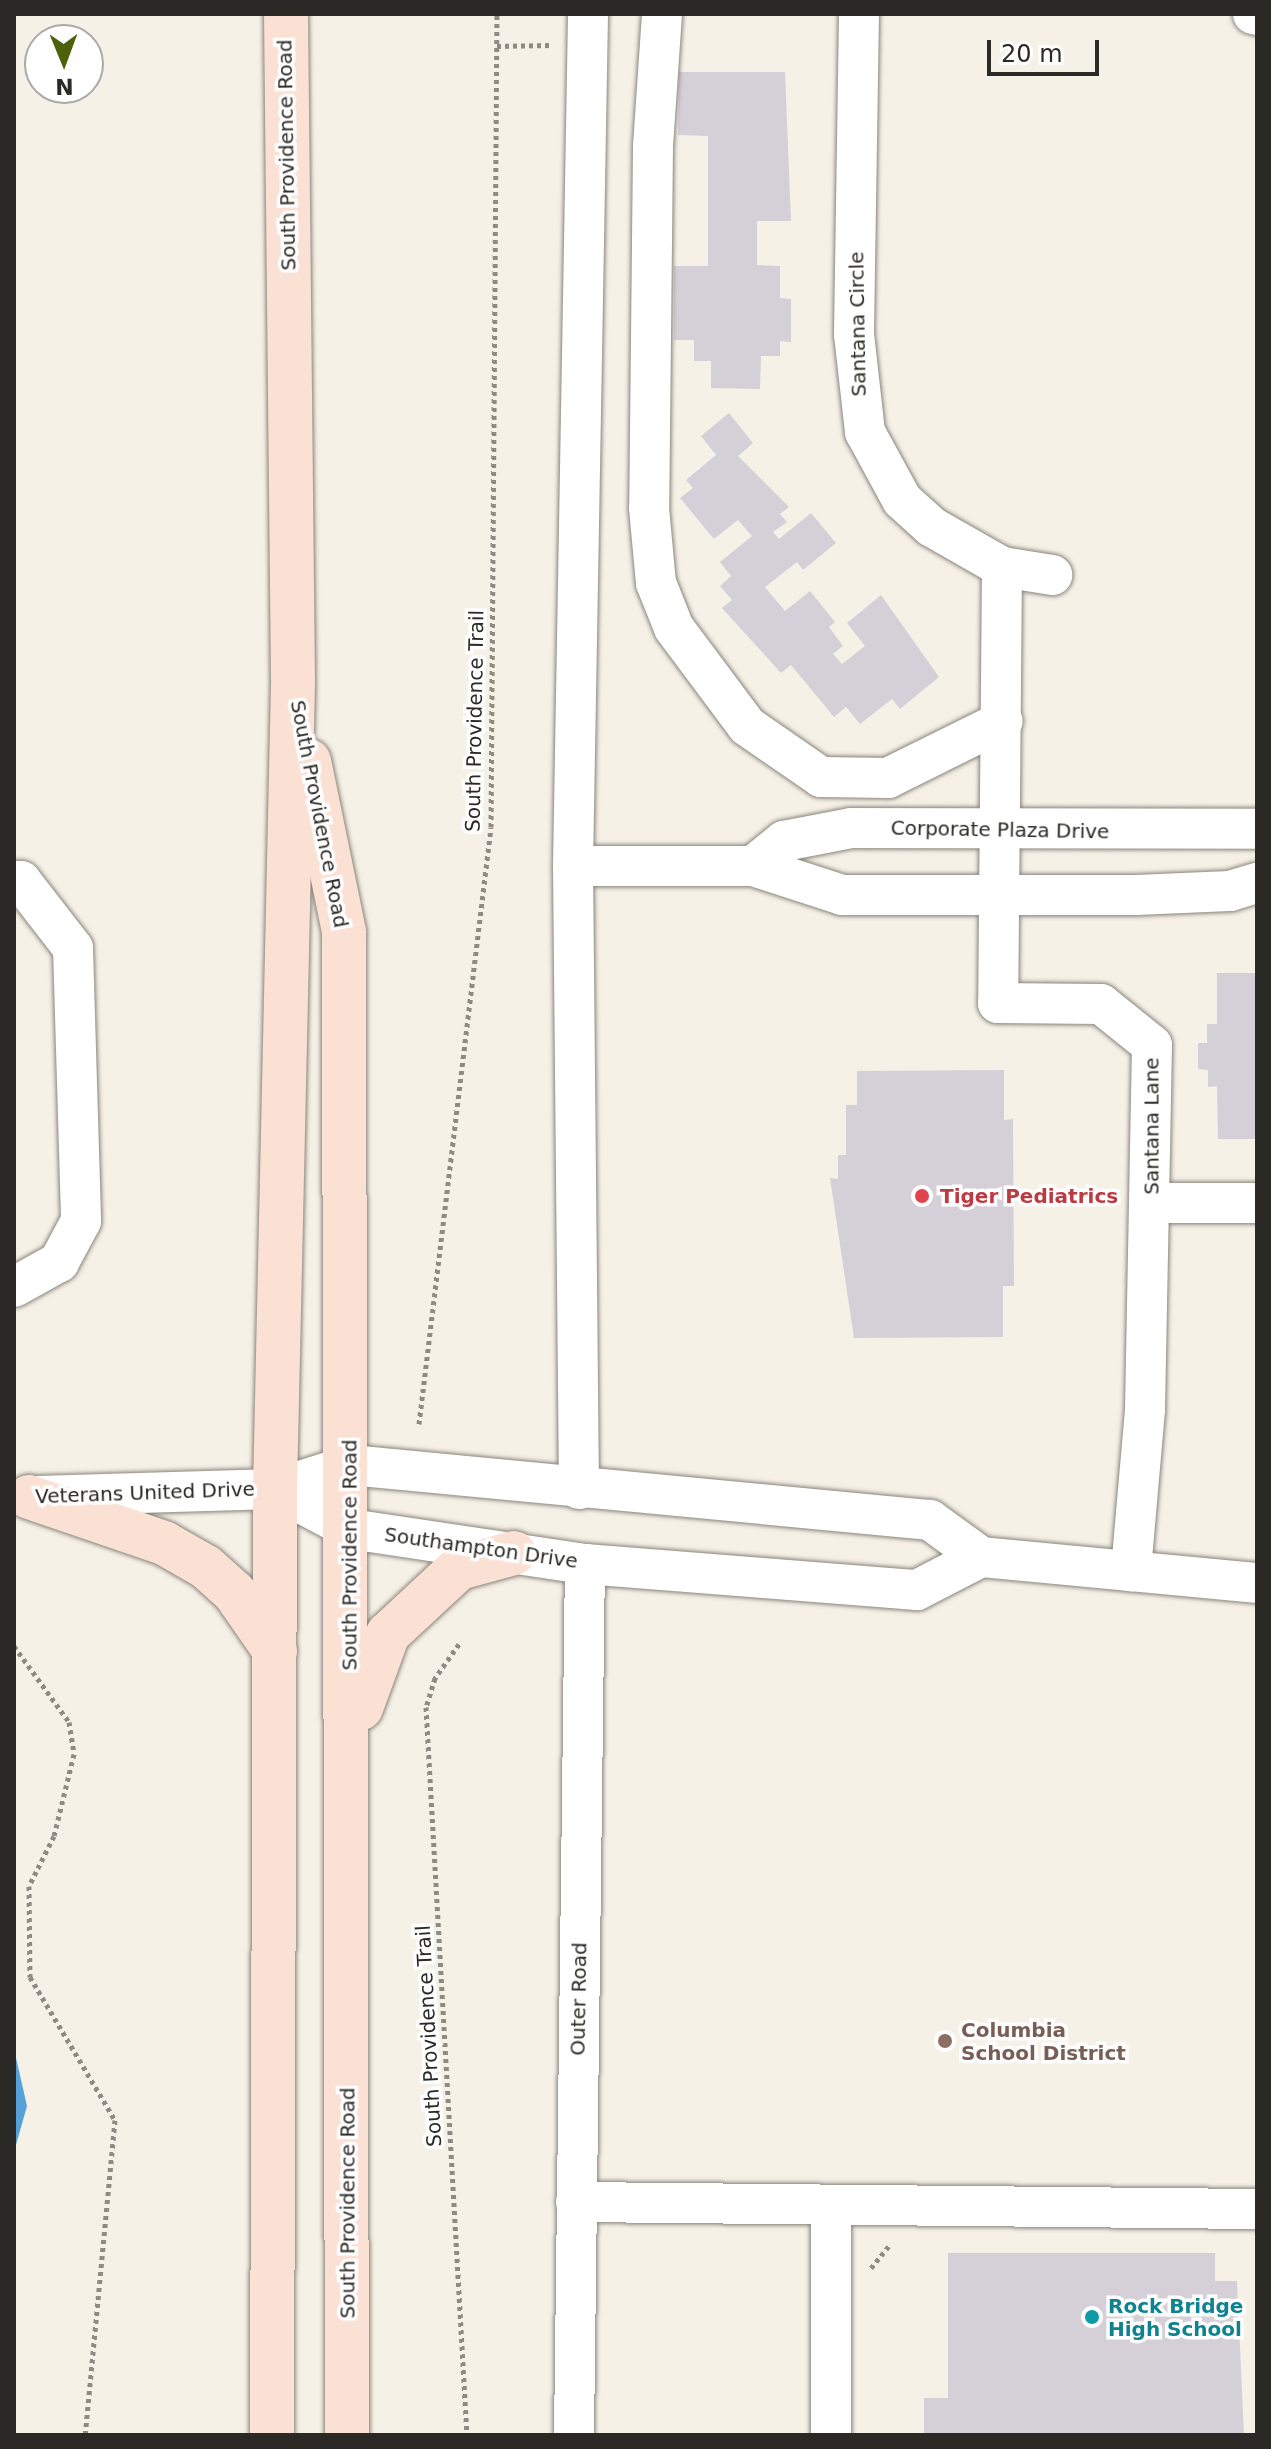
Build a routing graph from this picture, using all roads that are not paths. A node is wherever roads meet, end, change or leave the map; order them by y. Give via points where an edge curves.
1 (286, 14) edge
2 (662, 14) edge
3 (859, 14) edge
4 (588, 29) edge
5 (1002, 567) junction
6 (1052, 575) dead end
7 (293, 681) junction
8 (1003, 721) junction
9 (1257, 829) edge
10 (1002, 830) junction
11 (573, 866) junction
12 (753, 866) junction
13 (14, 881) edge
14 (1257, 883) edge
15 (1001, 895) junction
16 (1152, 1203) junction
17 (1257, 1203) edge
18 (14, 1287) edge
19 (350, 1465) junction
20 (275, 1489) junction
21 (579, 1489) junction
22 (21, 1497) edge
23 (350, 1529) junction
24 (514, 1553) junction
25 (981, 1557) junction
26 (585, 1564) junction
27 (1131, 1571) junction
28 (1257, 1583) edge
29 (275, 1651) junction
30 (349, 1761) junction
31 (576, 2202) junction
32 (831, 2205) junction
33 (1257, 2209) edge
34 (272, 2435) edge
35 (347, 2435) edge
36 (574, 2435) edge
37 (831, 2435) edge

1 - 7 main road, South Providence Road
2 - 8 street via 653,146 649,508 656,583 674,628 747,726 821,777 888,778
3 - 5 street, Santana Circle via 854,334 865,432 902,500 932,527
4 - 11 street
5 - 6 street, Santana Circle
5 - 8 street, Santana Lane
7 - 19 main road, South Providence Road via 344,932
7 - 20 main road, South Providence Road
8 - 10 street, Santana Lane
9 - 10 street, Corporate Plaza Drive
10 - 12 street, Corporate Plaza Drive via 851,828 784,841
10 - 15 street, Santana Lane
11 - 12 street
11 - 21 street
12 - 15 street via 842,895
13 - 18 street via 73,948 81,1221 59,1262
14 - 15 street via 1230,891
15 - 16 street, Santana Lane via 998,1003 1101,1004 1152,1045
16 - 17 street
16 - 27 street, Santana Lane
19 - 20 street
19 - 21 street
19 - 23 main road, South Providence Road
20 - 22 street, Veterans United Drive
20 - 23 street, Southampton Drive
20 - 29 main road, South Providence Road
21 - 25 street via 930,1520
22 - 29 main road via 164,1543 206,1567 234,1592
23 - 24 street, Southampton Drive
23 - 30 main road, South Providence Road
24 - 26 street, Southampton Drive
24 - 30 main road via 459,1568 388,1634 367,1682
25 - 26 street, Southampton Drive via 917,1590
25 - 27 street
26 - 31 street, Outer Road
27 - 28 street
29 - 34 main road, South Providence Road
30 - 35 main road, South Providence Road
31 - 32 street
31 - 36 street, Outer Road
32 - 33 street
32 - 37 street

